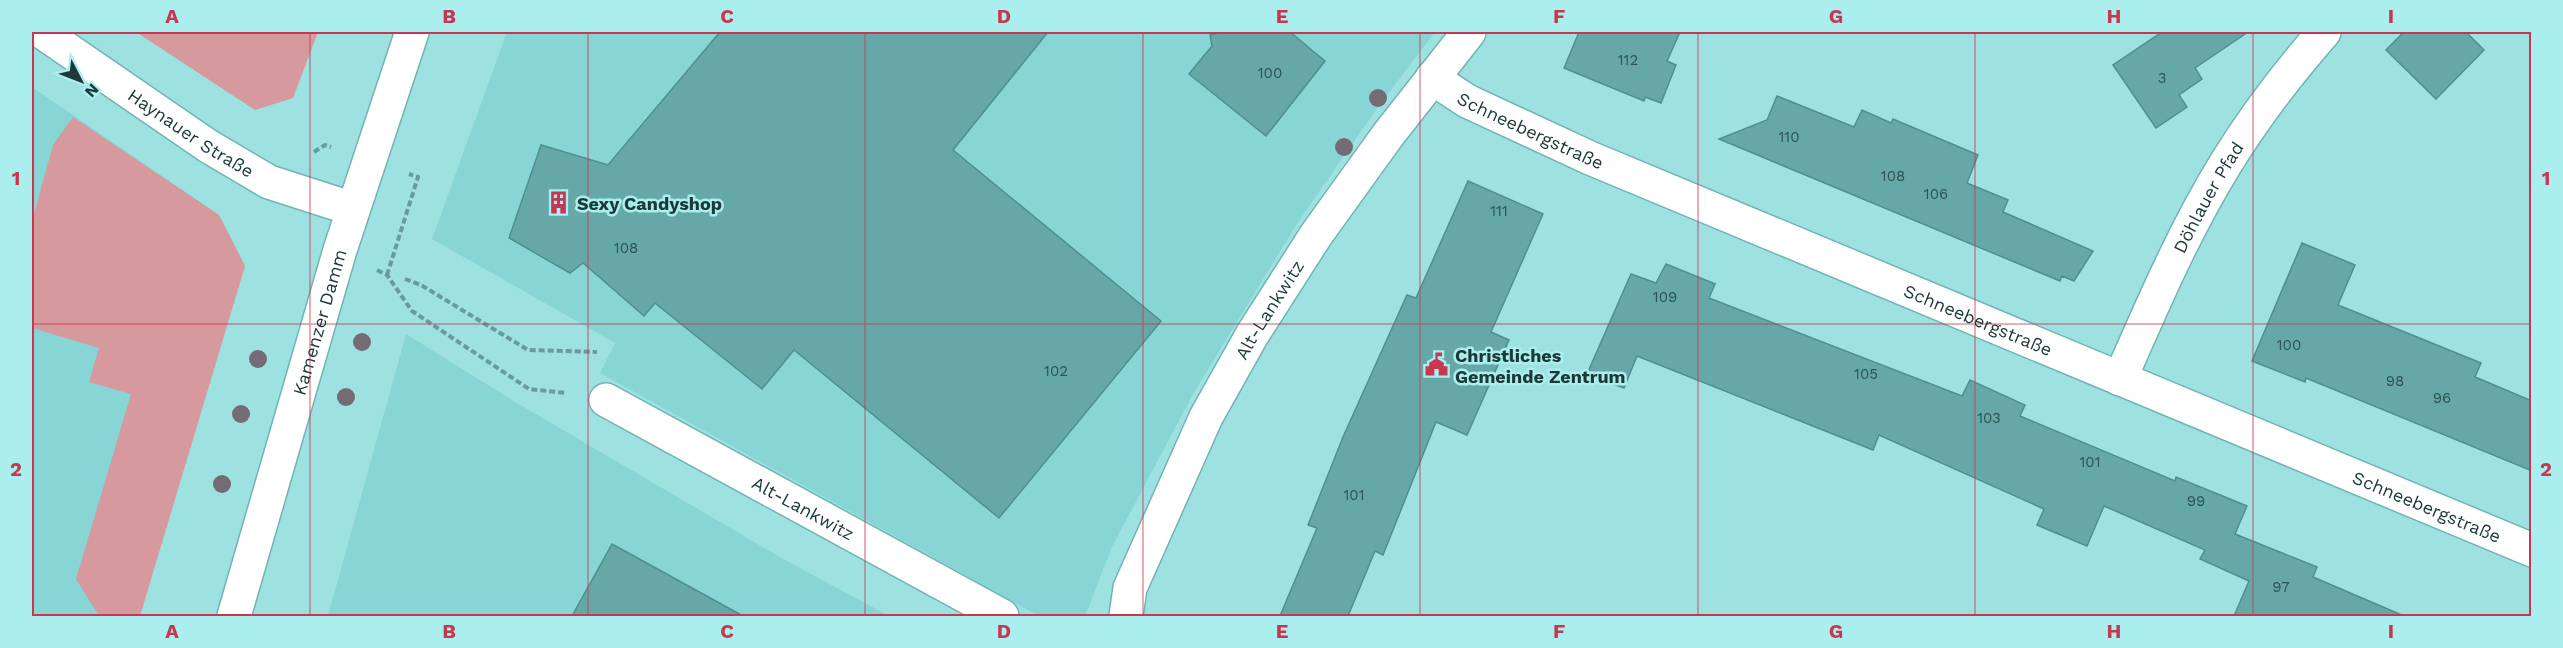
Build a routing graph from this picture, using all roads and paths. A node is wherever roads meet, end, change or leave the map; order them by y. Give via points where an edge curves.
1 (42, 32) edge
2 (412, 32) edge
3 (1469, 32) edge
4 (2324, 32) edge
5 (1432, 78) junction
6 (418, 177) dead end
7 (353, 210) junction
8 (405, 279) dead end
9 (597, 352) dead end
10 (2120, 379) junction
11 (606, 400) joint
12 (2532, 549) edge
13 (234, 616) edge
14 (1002, 616) edge
15 (1126, 616) edge

1 - 7 street, Haynauer Straße via 208,146 270,182
2 - 7 street, Kamenzer Damm
3 - 5 street, Alt-Lankwitz
4 - 10 street, Döhlauer Pfad via 2285,77 2226,164 2171,266
5 - 10 street, Schneebergstraße via 1467,101 1590,158
5 - 15 street, Alt-Lankwitz via 1316,235 1252,334 1187,459 1130,588
6 - 11 path via 387,275 412,311 529,389
7 - 13 street, Kamenzer Damm
8 - 9 path via 422,285 528,350
10 - 12 street, Schneebergstraße
11 - 14 street, Alt-Lankwitz

